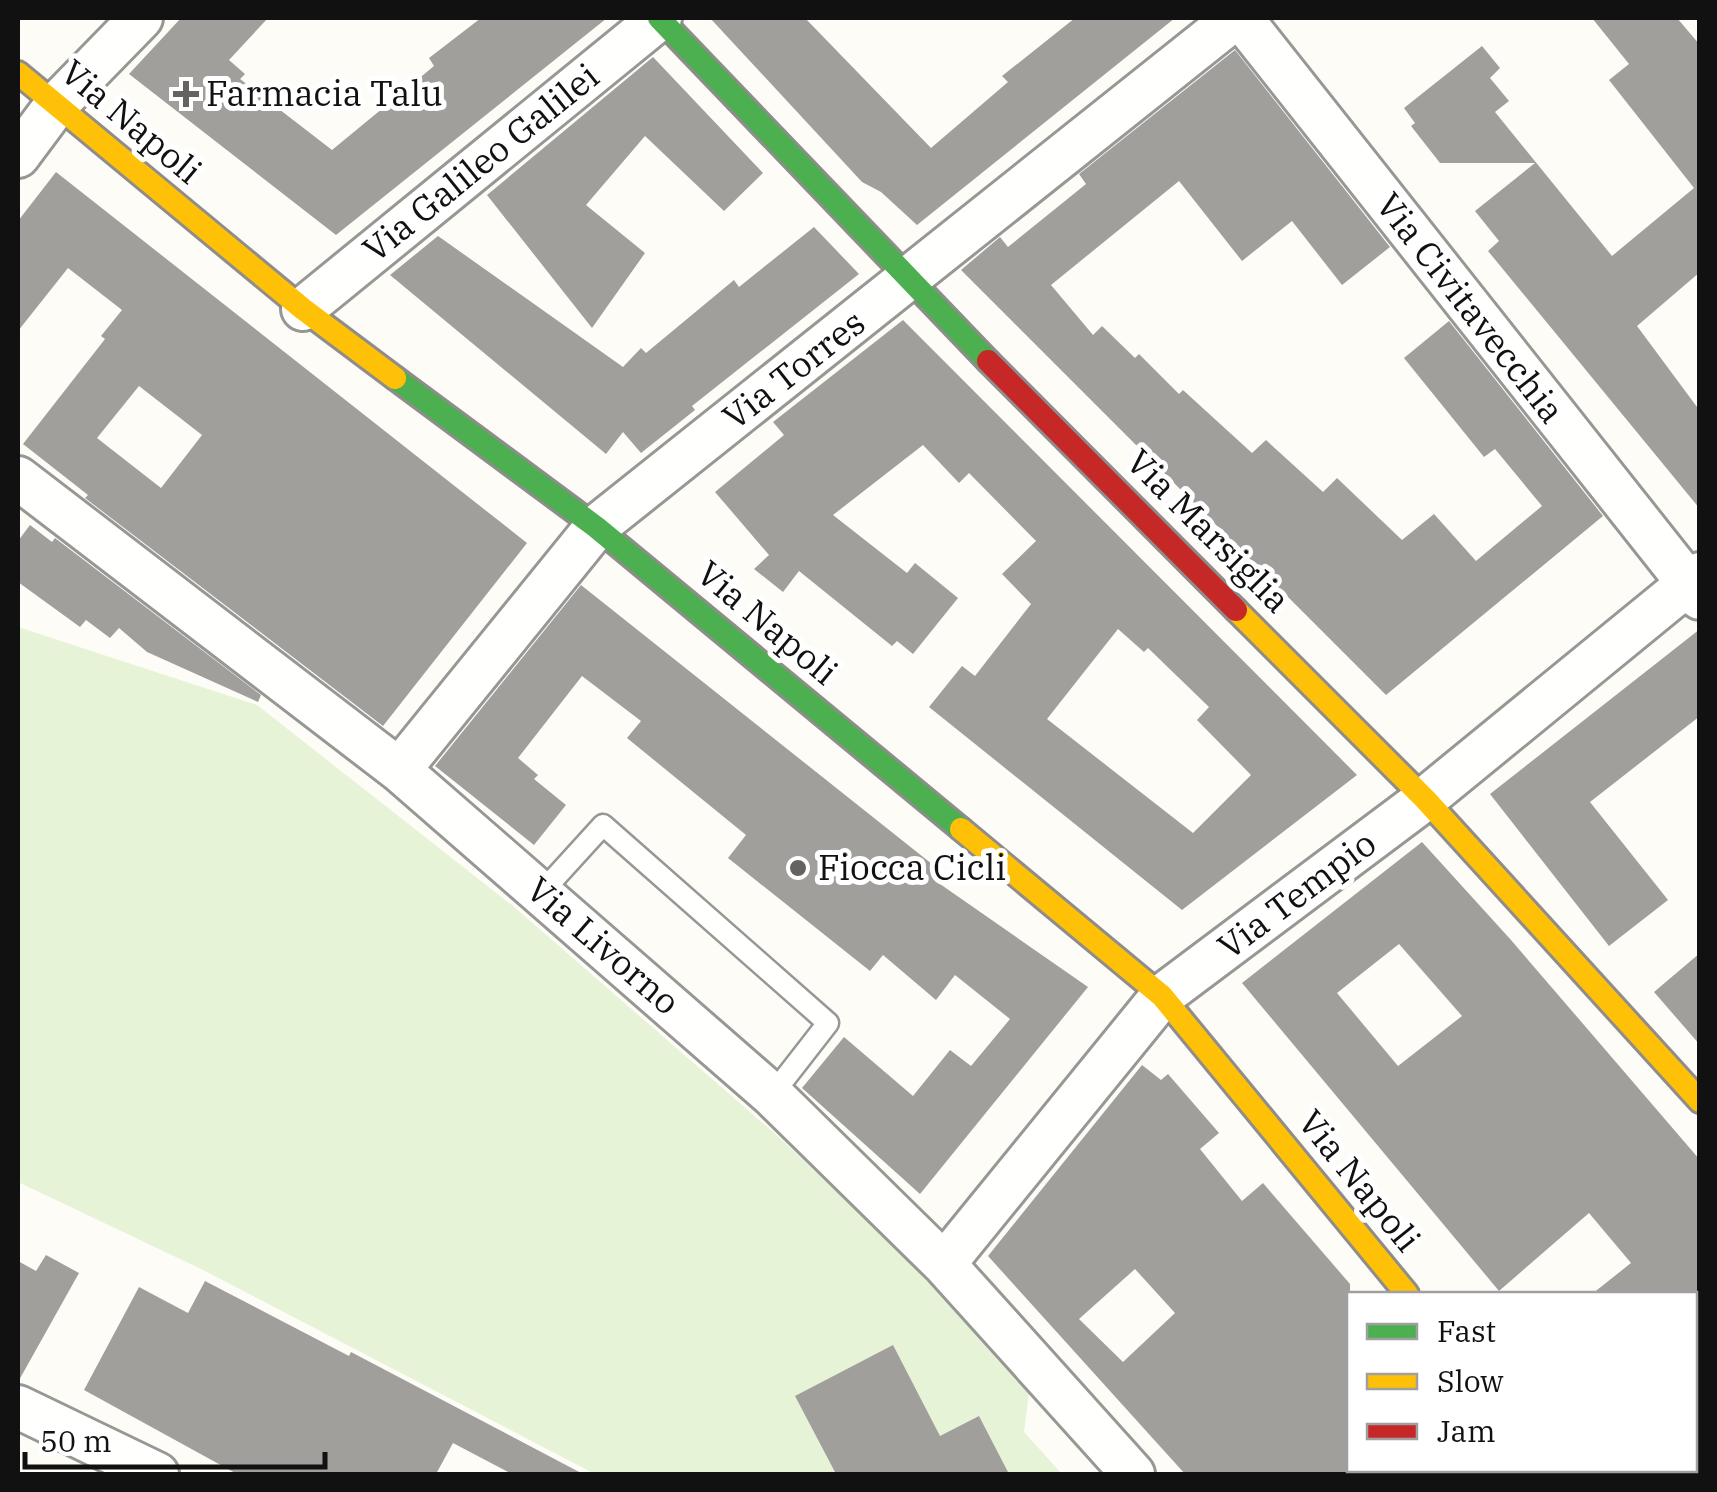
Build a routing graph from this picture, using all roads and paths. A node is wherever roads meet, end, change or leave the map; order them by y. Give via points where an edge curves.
1 (141, 18) edge
2 (659, 18) edge
3 (1238, 18) edge
4 (18, 73) edge
5 (56, 105) junction
6 (18, 156) edge
7 (907, 280) junction
8 (302, 308) junction
9 (18, 478) edge
10 (596, 526) junction
11 (1696, 585) edge
12 (399, 770) junction
13 (1425, 798) junction
14 (542, 892) junction
15 (1162, 996) junction
16 (772, 1095) junction
17 (1700, 1101) edge
18 (944, 1264) junction
19 (1405, 1292) edge
20 (18, 1408) edge
21 (157, 1474) edge
22 (1134, 1474) edge

1 - 5 street
2 - 7 main road, Via Marsiglia
2 - 8 street, Via Galileo Galilei
3 - 7 street, Via Torres
3 - 11 street, Via Civitavecchia
4 - 5 main road, Via Napoli
5 - 6 street
5 - 8 main road, Via Napoli
7 - 10 street, Via Torres
7 - 13 main road, Via Marsiglia
8 - 10 main road, Via Napoli
9 - 12 street, Via Livorno
10 - 12 street, Via Torres
10 - 15 main road, Via Napoli
11 - 13 street, Via Tempio
12 - 14 street, Via Livorno
13 - 15 street, Via Tempio
13 - 17 main road, Via Marsiglia
14 - 16 street, Via Livorno
14 - 16 lane via 603,825 828,1023
15 - 18 street, Via Tempio
15 - 19 main road, Via Napoli
16 - 18 street, Via Livorno
18 - 22 street, Via Livorno
20 - 21 street

